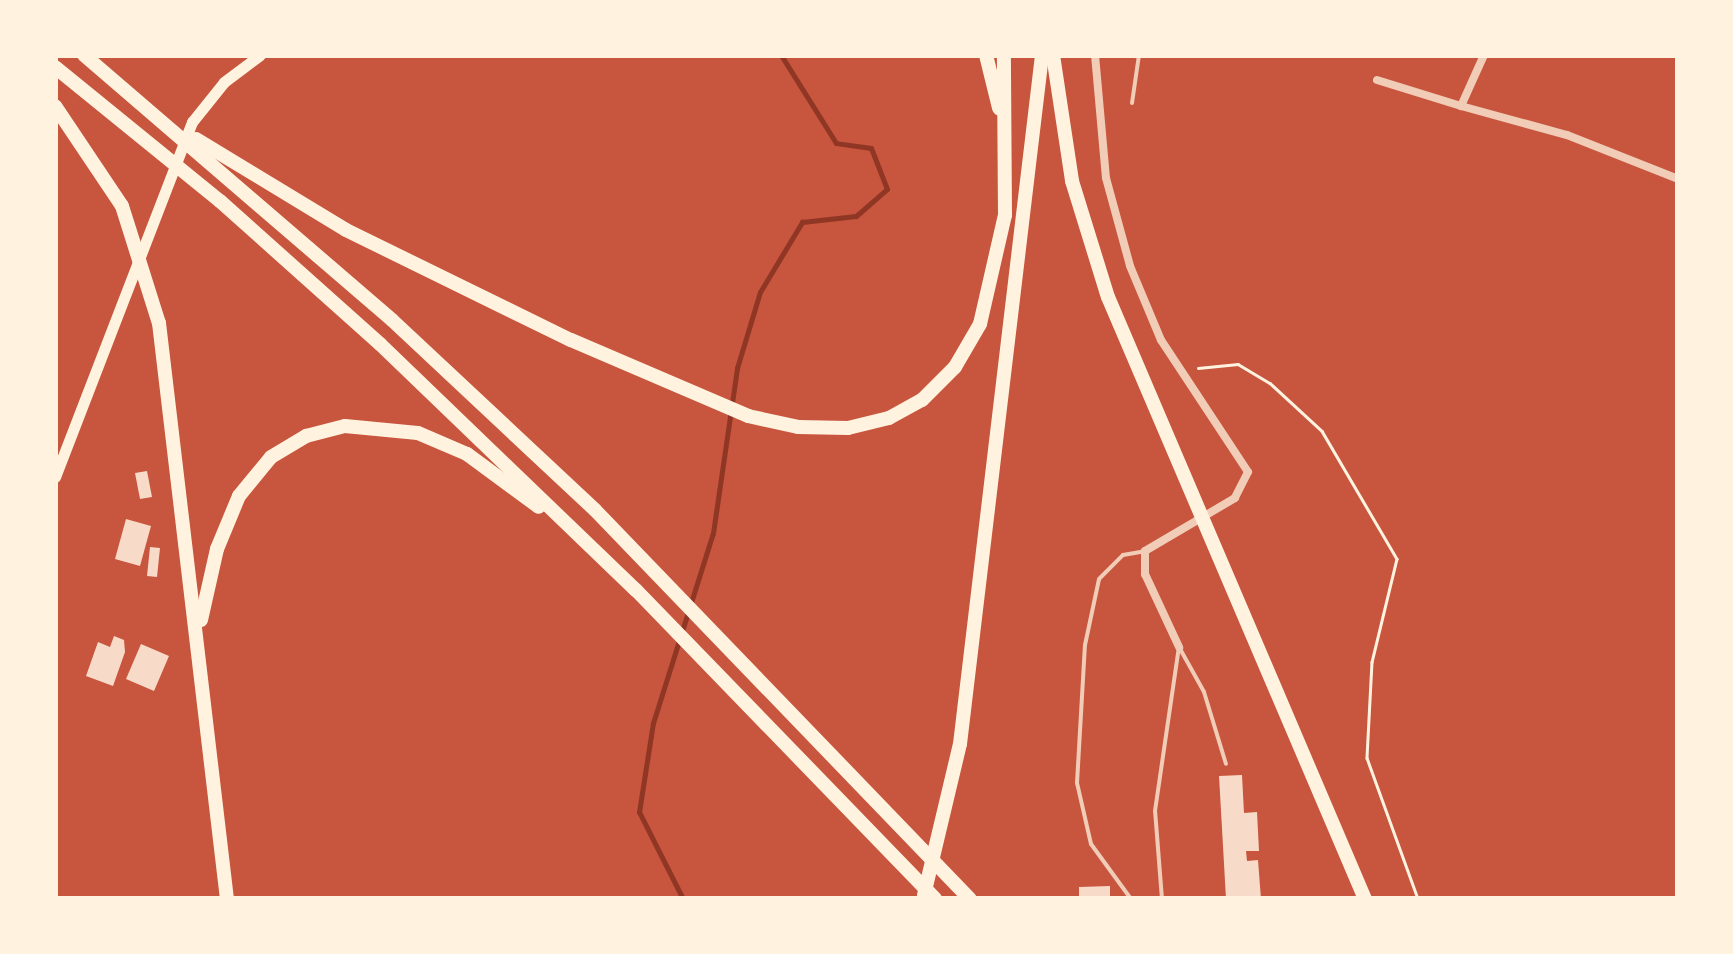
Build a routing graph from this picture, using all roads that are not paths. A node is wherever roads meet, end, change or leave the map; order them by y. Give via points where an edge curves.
1 (84, 55) edge
2 (260, 55) edge
3 (986, 55) edge
4 (996, 55) edge
5 (1004, 55) edge
6 (1012, 55) edge
7 (1042, 55) edge
8 (1053, 55) edge
9 (1095, 55) edge
10 (1139, 55) edge
11 (1484, 55) edge
12 (55, 67) edge
13 (1377, 80) dead end
14 (1132, 103) dead end
15 (55, 106) edge
16 (1461, 106) junction
17 (1005, 109) junction
18 (1008, 142) junction
19 (236, 174) junction
20 (1678, 179) edge
21 (1016, 243) junction
22 (55, 477) edge
23 (1145, 551) junction
24 (599, 554) junction
25 (198, 633) junction
26 (1179, 646) junction
27 (1226, 764) dead end
28 (227, 899) edge
29 (923, 899) edge
30 (935, 899) edge
31 (970, 899) edge
32 (1132, 899) edge
33 (1162, 899) edge
34 (1365, 899) edge

1 - 19 highway
2 - 22 main road via 224,82 192,122
3 - 18 highway
4 - 17 highway
5 - 17 highway
6 - 18 highway
7 - 21 highway
8 - 34 highway via 1062,136 1093,256
9 - 23 street via 1098,128 1122,238 1150,316 1244,461 1248,478 1235,498
10 - 14 lane
11 - 16 street
12 - 24 highway via 220,201
13 - 16 street
15 - 25 highway via 122,206 159,323
16 - 20 street via 1567,135
17 - 18 highway
18 - 19 highway via 995,280 955,366 922,400 889,418 848,428 748,416 410,264
18 - 21 highway
19 - 31 highway via 618,532
21 - 29 highway via 958,759
23 - 26 street via 1145,574
23 - 32 lane via 1123,555 1099,579 1086,645 1077,783 1079,814 1097,857
24 - 25 highway via 482,463 442,442 392,428 336,428 280,450 245,487 217,549
24 - 30 highway
25 - 28 highway
26 - 27 lane via 1204,692
26 - 33 lane via 1155,811

